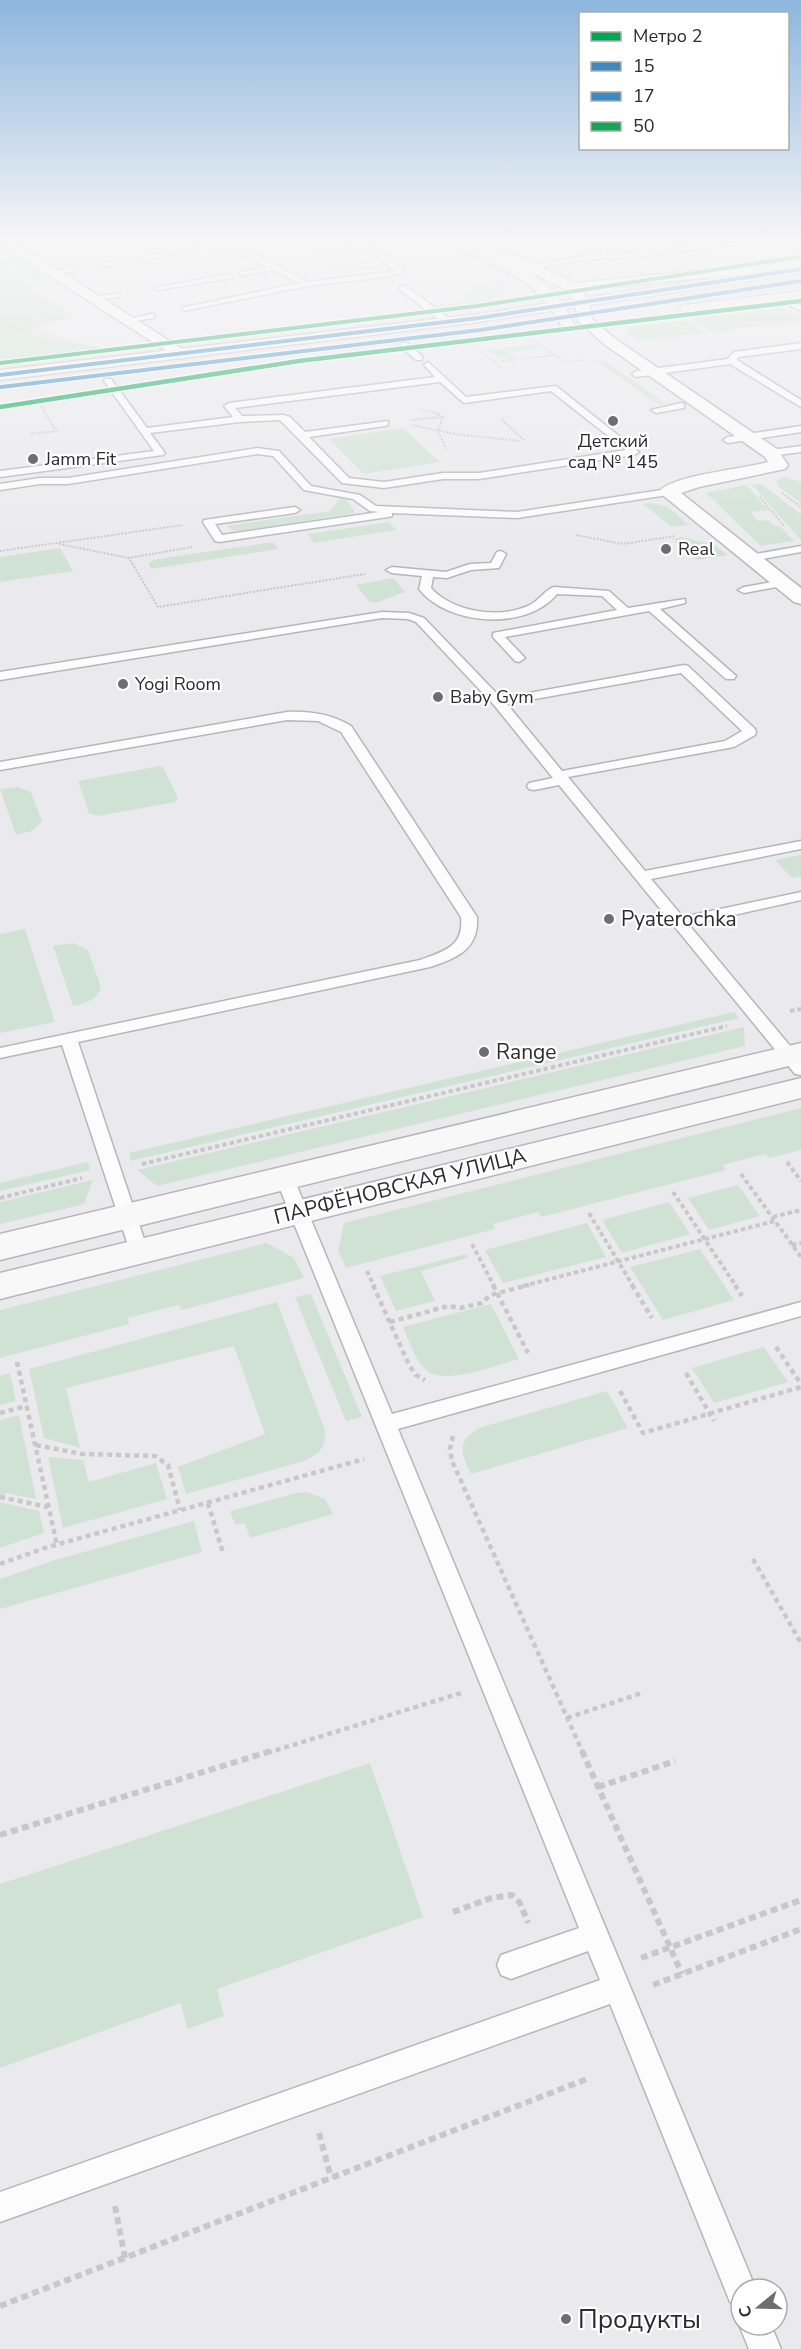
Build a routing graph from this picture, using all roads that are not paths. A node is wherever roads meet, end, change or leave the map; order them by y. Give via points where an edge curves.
1 (175, 350) edge
2 (218, 350) edge
3 (366, 350) edge
4 (409, 350) edge
5 (607, 350) edge
6 (617, 350) edge
7 (774, 350) edge
8 (182, 354) junction
9 (419, 358) dead end
10 (732, 361) junction
11 (428, 365) dead end
12 (644, 373) junction
13 (0, 375) edge
14 (441, 379) junction
15 (108, 381) junction
16 (0, 394) edge
17 (801, 404) edge
18 (681, 406) junction
19 (656, 410) dead end
20 (604, 417) dead end
21 (592, 418) junction
22 (240, 419) junction
23 (385, 423) road end
24 (801, 429) edge
25 (145, 431) junction
26 (303, 435) junction
27 (748, 437) junction
28 (728, 440) junction
29 (801, 449) edge
30 (780, 464) junction
31 (0, 474) edge
32 (360, 484) junction
33 (0, 487) edge
34 (668, 492) junction
35 (349, 496) junction
36 (295, 510) dead end
37 (406, 511) junction
38 (517, 515) junction
39 (515, 528) dead end
40 (800, 549) edge
41 (501, 554) dead end
42 (750, 558) junction
43 (392, 570) dead end
44 (428, 573) junction
45 (783, 583) junction
46 (744, 590) dead end
47 (801, 598) edge
48 (681, 601) dead end
49 (651, 607) junction
50 (626, 612) junction
51 (519, 658) dead end
52 (0, 676) edge
53 (730, 676) dead end
54 (498, 702) junction
55 (0, 766) edge
56 (561, 778) junction
57 (534, 786) dead end
58 (801, 845) edge
59 (642, 876) junction
60 (801, 896) edge
61 (681, 922) junction
62 (68, 1038) junction
63 (0, 1053) edge
64 (797, 1060) edge
65 (801, 1088) edge
66 (285, 1179) junction
67 (298, 1211) junction
68 (127, 1217) junction
69 (0, 1247) edge
70 (139, 1251) junction
71 (0, 1286) edge
72 (801, 1309) edge
73 (385, 1424) junction
74 (596, 1935) junction
75 (511, 1965) dead end
76 (615, 1985) junction
77 (0, 2207) edge
78 (735, 2277) edge

1 - 8 street
2 - 8 main road
3 - 15 main road
4 - 9 lane
5 - 12 street
6 - 12 street
7 - 10 lane via 734,355
8 - 13 main road
10 - 12 lane
10 - 17 lane
11 - 14 lane
12 - 18 street
12 - 27 street
14 - 21 lane via 464,400 553,388
14 - 22 lane via 229,406
15 - 16 main road
15 - 25 lane
18 - 19 lane
18 - 28 street
20 - 21 lane
21 - 32 lane via 634,452 479,476
22 - 25 lane
22 - 26 lane via 281,417
23 - 26 lane
24 - 27 lane
25 - 31 lane via 160,453
26 - 32 lane via 346,481
27 - 28 lane
27 - 30 street
28 - 30 street via 757,460
29 - 30 lane
30 - 34 street via 760,471 687,482
32 - 35 lane
33 - 35 lane via 68,481 257,452 276,453 308,488
34 - 38 lane
34 - 42 street
35 - 37 lane via 374,509
36 - 37 lane via 208,522 219,539
37 - 38 lane
38 - 39 lane
40 - 42 lane
41 - 44 lane via 495,566 470,567 447,575
42 - 45 street
43 - 44 lane
44 - 50 lane via 425,589 429,595 436,602 460,611 491,615 522,611 545,602 554,590 605,593
45 - 46 lane
45 - 47 street
48 - 49 lane
49 - 50 lane
49 - 53 lane
50 - 51 lane via 497,635
52 - 54 lane via 382,615 402,615 420,620
54 - 56 lane
54 - 56 lane via 684,669 750,732 729,744
55 - 62 lane via 287,716 337,721 469,916 472,930 464,944 424,964
56 - 57 lane
56 - 59 lane
58 - 59 lane
59 - 61 lane
60 - 61 lane
61 - 64 lane
62 - 63 lane
62 - 68 lane
64 - 66 street, ПАРФЁНОВСКАЯ УЛИЦА
65 - 67 street, ПАРФЁНОВСКАЯ УЛИЦА
66 - 67 lane
66 - 68 street, ПАРФЁНОВСКАЯ УЛИЦА
67 - 70 street, ПАРФЁНОВСКАЯ УЛИЦА
67 - 73 lane
68 - 69 street, ПАРФЁНОВСКАЯ УЛИЦА
68 - 70 lane
70 - 71 street, ПАРФЁНОВСКАЯ УЛИЦА
72 - 73 lane
73 - 74 lane
74 - 75 lane
74 - 76 lane
76 - 77 lane
76 - 78 lane

